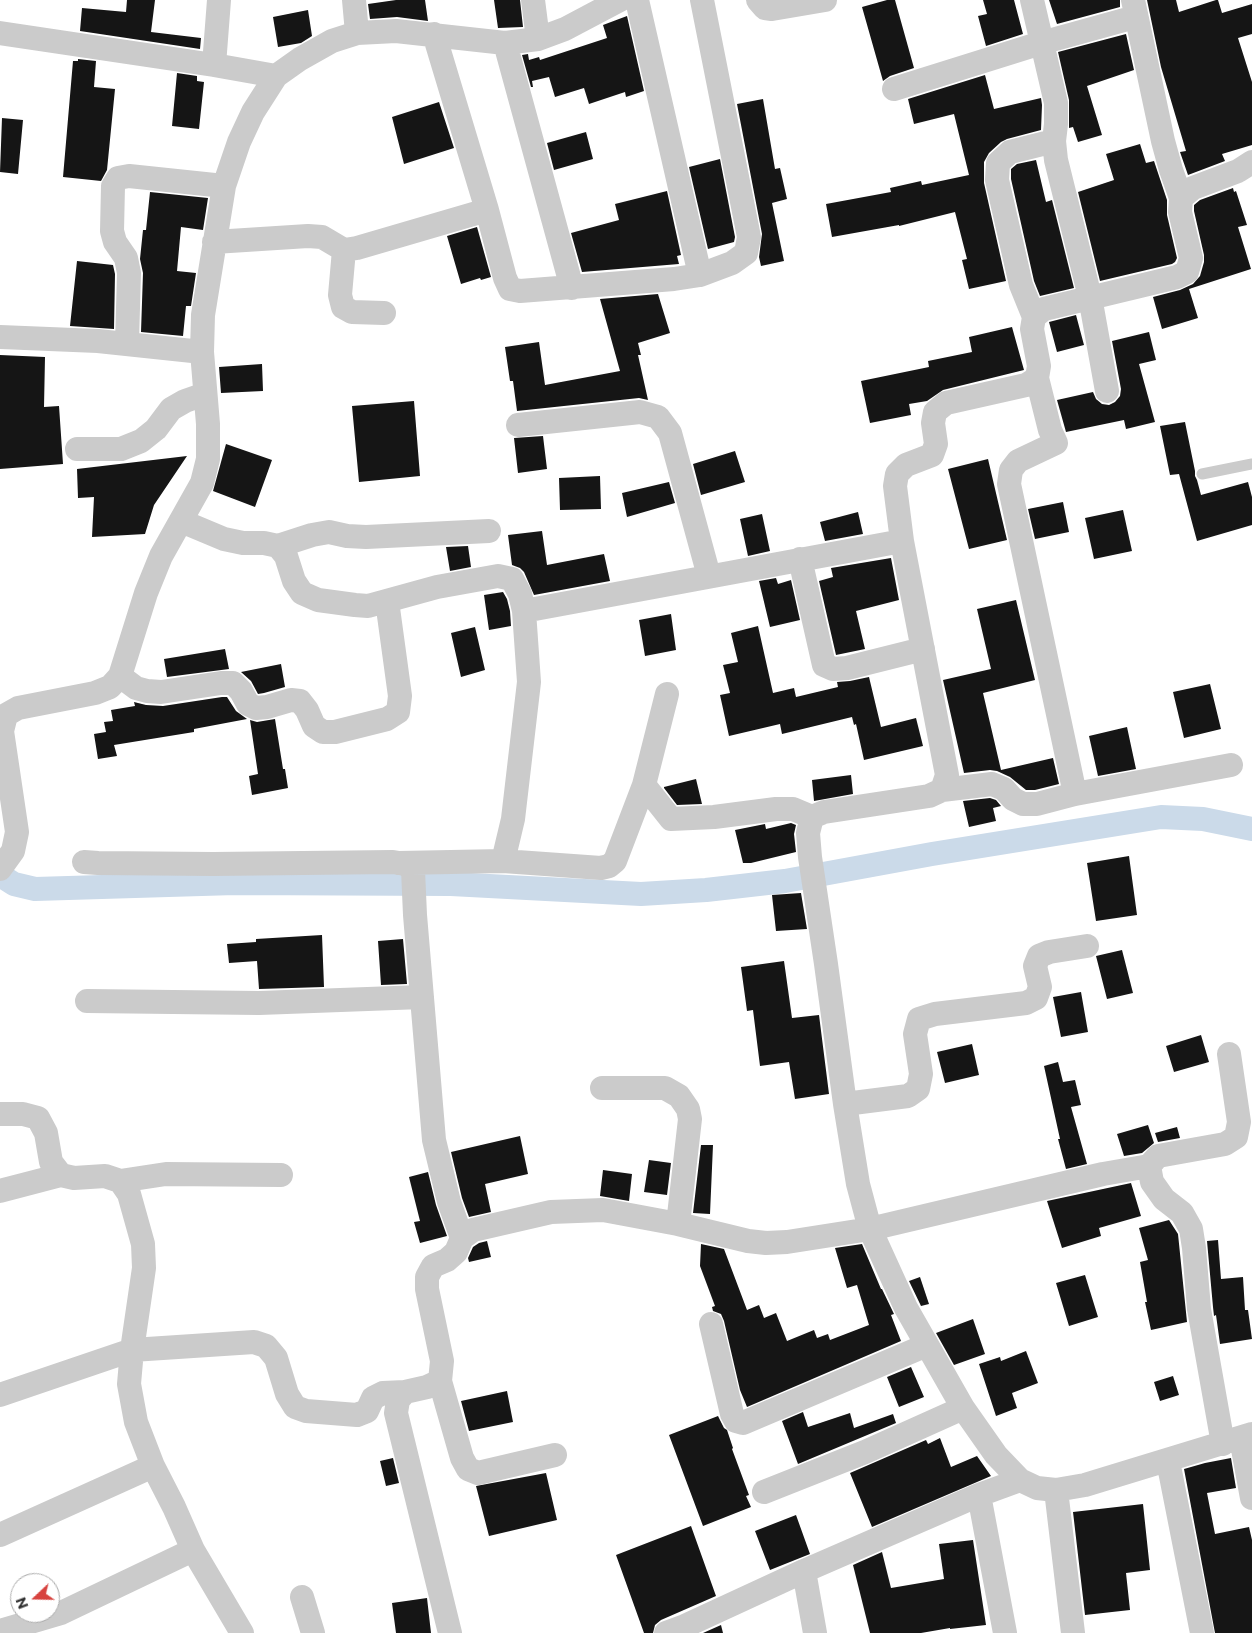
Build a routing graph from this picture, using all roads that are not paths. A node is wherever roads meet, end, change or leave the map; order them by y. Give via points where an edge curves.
1 (219, 0) edge
2 (354, 0) edge
3 (533, 0) edge
4 (620, 0) edge
5 (637, 0) edge
6 (702, 0) edge
7 (758, 0) edge
8 (824, 0) edge
9 (1032, 0) edge
10 (1134, 8) edge
11 (0, 33) edge
12 (357, 33) junction
13 (434, 34) junction
14 (538, 39) junction
15 (504, 43) junction
16 (1041, 43) junction
17 (214, 65) junction
18 (276, 76) junction
19 (894, 89) dead end
20 (1054, 141) junction
21 (1252, 162) edge
22 (224, 186) junction
23 (1181, 198) junction
24 (487, 210) junction
25 (214, 242) junction
26 (344, 250) junction
27 (700, 275) junction
28 (572, 288) junction
29 (1090, 297) junction
30 (384, 313) dead end
31 (1034, 317) junction
32 (0, 337) edge
33 (127, 343) junction
34 (202, 352) junction
35 (1037, 378) junction
36 (1108, 391) dead end
37 (206, 394) junction
38 (518, 425) dead end
39 (77, 448) dead end
40 (1252, 464) edge
41 (1202, 474) dead end
42 (181, 521) junction
43 (489, 531) dead end
44 (902, 541) junction
45 (278, 546) junction
46 (800, 559) junction
47 (709, 576) junction
48 (387, 601) junction
49 (524, 611) junction
50 (922, 649) junction
51 (120, 676) junction
52 (667, 694) dead end
53 (3, 708) edge
54 (1231, 765) dead end
55 (644, 785) junction
56 (942, 790) junction
57 (1075, 794) junction
58 (812, 817) junction
59 (503, 861) junction
60 (84, 862) dead end
61 (406, 866) junction
62 (1, 868) edge
63 (1087, 946) dead end
64 (422, 997) junction
65 (87, 1001) dead end
66 (1229, 1054) dead end
67 (602, 1088) dead end
68 (844, 1104) junction
69 (0, 1114) edge
70 (1149, 1166) junction
71 (61, 1175) junction
72 (281, 1175) dead end
73 (120, 1181) junction
74 (0, 1191) edge
75 (678, 1224) junction
76 (870, 1229) junction
77 (462, 1238) junction
78 (710, 1324) dead end
79 (927, 1345) junction
80 (132, 1350) junction
81 (440, 1381) junction
82 (405, 1392) junction
83 (0, 1395) edge
84 (963, 1408) junction
85 (1239, 1439) edge
86 (555, 1455) dead end
87 (1168, 1461) junction
88 (152, 1466) junction
89 (1020, 1480) junction
90 (1056, 1490) junction
91 (764, 1492) dead end
92 (979, 1495) junction
93 (1252, 1498) edge
94 (0, 1535) edge
95 (193, 1550) junction
96 (804, 1571) junction
97 (302, 1597) dead end
98 (0, 1631) edge
99 (242, 1633) edge
100 (313, 1633) edge
101 (450, 1633) edge
102 (666, 1633) edge
103 (815, 1633) edge
104 (1005, 1633) edge
105 (1073, 1633) edge
106 (1202, 1633) edge

1 - 17 street
2 - 12 street
3 - 14 street
4 - 14 street via 565,29
5 - 27 street
6 - 27 street via 749,237 746,253 732,263
7 - 8 street via 765,8 772,8
9 - 16 street
10 - 16 street
10 - 23 street via 1163,141
11 - 17 street
12 - 13 street via 396,31
12 - 18 street via 332,41
13 - 15 street
13 - 24 street
14 - 15 street
15 - 28 street
16 - 19 street
16 - 20 street via 1056,103
17 - 18 street
18 - 22 street via 242,134
20 - 29 street
20 - 31 street via 1010,152 998,163 997,180 1021,285
21 - 23 street via 1193,188
22 - 25 street
22 - 33 street via 129,176 118,178 113,186 112,231 126,258 129,273
23 - 29 street via 1180,212 1191,258 1187,272
24 - 26 street
24 - 28 street via 504,278 510,289 520,292
25 - 26 street via 308,236 322,237
25 - 34 street via 202,315
26 - 30 street via 340,295 343,307 352,312
27 - 28 street
29 - 31 street via 1044,309
29 - 36 street
31 - 35 street via 1032,329 1039,366
32 - 33 street
33 - 34 street
34 - 37 street
35 - 44 street via 1026,385 946,403 935,412 936,444 932,455 906,465 897,474 895,486
35 - 57 street via 1056,443 1018,461 1011,470 1009,484
37 - 39 street via 171,409 156,429 121,449
37 - 42 street via 208,459 202,483
38 - 47 street via 640,412 658,417 670,433
40 - 41 lane
42 - 45 street via 224,539
42 - 51 street via 160,556
43 - 45 street via 366,537 329,532 312,534
44 - 46 street
44 - 50 street
45 - 48 street via 286,556 294,581 302,593 318,600 355,606
46 - 47 street
46 - 50 street via 824,665 833,669 847,668
47 - 49 street
48 - 49 street via 437,587 498,576 512,579
48 - 51 street via 400,696 398,712 387,719 323,732 314,726 300,701 256,708 248,704 233,683 161,692 136,688
49 - 59 street via 529,682 514,818
50 - 56 street via 947,775
51 - 53 street via 110,687 95,693
52 - 55 street
53 - 62 street via 2,732 17,832 13,851
54 - 57 street
55 - 58 street via 672,819 714,818 776,809 793,809
55 - 59 street via 615,861 609,866
56 - 57 street via 992,784 1023,804 1038,804
56 - 58 street via 929,796 824,812
58 - 68 street via 808,833 810,857
59 - 61 street
60 - 61 street
61 - 64 street via 415,915
63 - 68 street via 1039,956 1035,966 1040,987 1036,998 1026,1003 935,1014 919,1019 915,1034 921,1074 918,1088 908,1096
64 - 65 street via 259,1003
64 - 77 street via 434,1140
66 - 70 street via 1239,1122 1236,1137 1224,1144 1158,1156
67 - 75 street via 665,1088 679,1096 688,1109 690,1119
68 - 76 street via 858,1184
69 - 71 street via 24,1114 38,1118 46,1132 51,1162
70 - 76 street
70 - 85 street via 1152,1182 1164,1199 1182,1213 1191,1230 1199,1309
71 - 73 street via 74,1178 105,1176
71 - 74 street
72 - 73 street via 166,1174
73 - 80 street via 129,1194 143,1244 144,1268
75 - 76 street via 766,1243
75 - 77 street via 603,1210 551,1212 473,1230
76 - 79 street via 906,1308
77 - 81 street via 456,1252 433,1266 428,1277 442,1361
78 - 79 street via 732,1414 736,1421 743,1423
79 - 84 street
80 - 82 street via 254,1342 266,1346 276,1358 291,1401 306,1412 357,1415 367,1411 373,1398 383,1393
80 - 83 street
80 - 88 street via 129,1384 136,1422
81 - 82 street
81 - 86 street via 468,1469 478,1473
82 - 101 street via 398,1400 396,1413
84 - 89 street via 996,1455
84 - 91 street
85 - 87 street
85 - 93 street
87 - 90 street
87 - 106 street
88 - 94 street
88 - 95 street
89 - 90 street via 1037,1488
89 - 92 street
90 - 105 street
92 - 96 street
92 - 104 street
95 - 98 street via 61,1613
95 - 99 street
96 - 102 street
96 - 103 street
97 - 100 street

